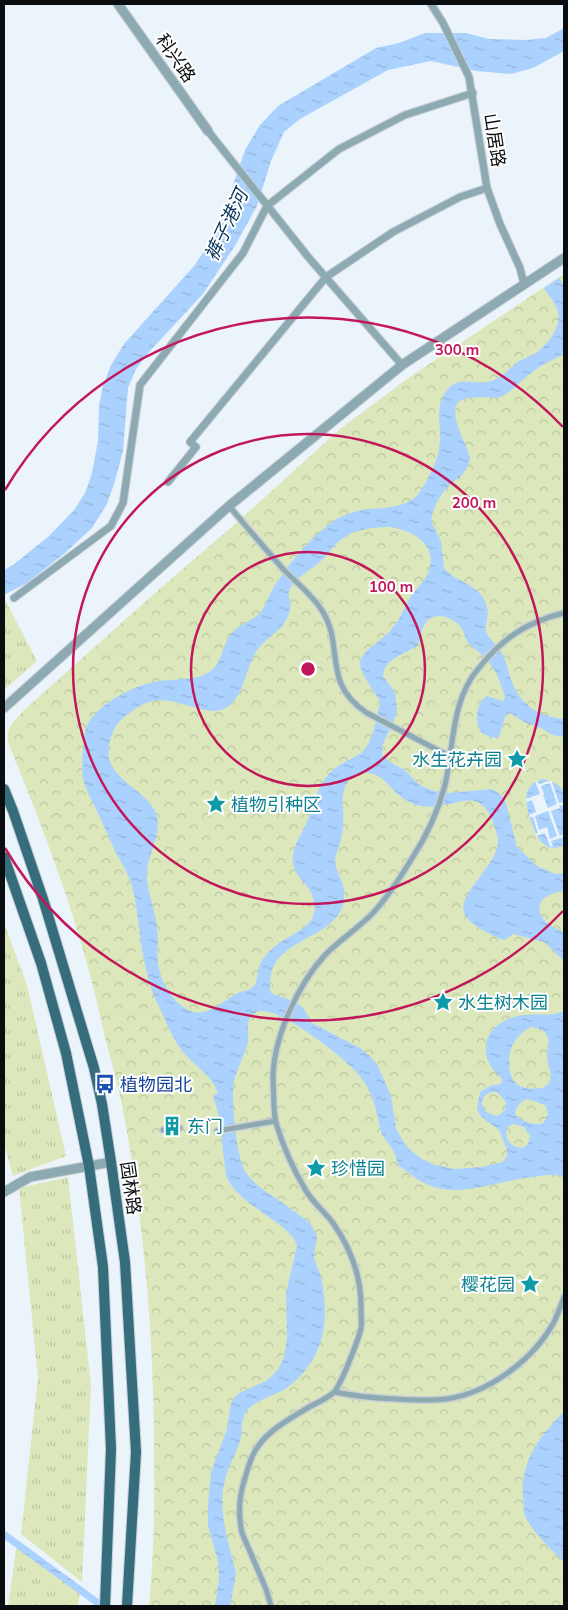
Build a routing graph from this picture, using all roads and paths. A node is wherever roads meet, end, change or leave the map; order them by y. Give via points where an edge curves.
1 (118, 4) edge
2 (431, 4) edge
3 (473, 93) junction
4 (208, 131) joint
5 (487, 188) junction
6 (264, 203) junction
7 (564, 258) edge
8 (326, 277) junction
9 (524, 284) junction
10 (402, 365) junction
11 (168, 482) dead end
12 (229, 506) junction
13 (14, 598) dead end
14 (564, 613) edge
15 (4, 708) edge
16 (449, 756) junction
17 (4, 789) edge
18 (4, 857) edge
19 (276, 1121) junction
20 (180, 1128) dead end
21 (163, 1130) dead end
22 (219, 1130) dead end
23 (111, 1162) junction
24 (88, 1166) junction
25 (4, 1192) edge
26 (564, 1297) edge
27 (336, 1392) junction
28 (105, 1604) edge
29 (128, 1606) edge
30 (271, 1606) edge

1 - 4 street, 科兴路
2 - 3 street, 山居路 via 469,78
3 - 5 street, 山居路
3 - 6 street via 404,115 339,149
4 - 6 street
5 - 8 street via 460,197 393,232
5 - 9 street, 山居路
6 - 8 street
6 - 13 street via 243,253 140,385 123,503 112,526
7 - 9 street
8 - 10 street
8 - 11 street via 190,442 196,447
9 - 10 street
10 - 12 street
12 - 15 street
12 - 16 street via 321,608 330,627 340,682 347,695 367,713
14 - 16 street via 529,625 501,644 483,664 461,699
16 - 19 street via 437,811 416,852 373,913 328,953 299,993 276,1051 273,1076
17 - 23 main road, 园林路 via 43,898 94,1068
18 - 24 main road via 41,963 66,1053
19 - 22 street
19 - 27 street via 306,1192 332,1222 352,1254 358,1274 362,1299 361,1327
20 - 21 street
23 - 24 street
23 - 29 main road, 园林路 via 125,1262 136,1452
24 - 25 street via 30,1177
24 - 28 main road via 103,1266 111,1449
26 - 27 street via 554,1322 531,1352 503,1377 474,1391 445,1399 413,1400
27 - 30 street via 265,1437 253,1455 243,1485 240,1524

